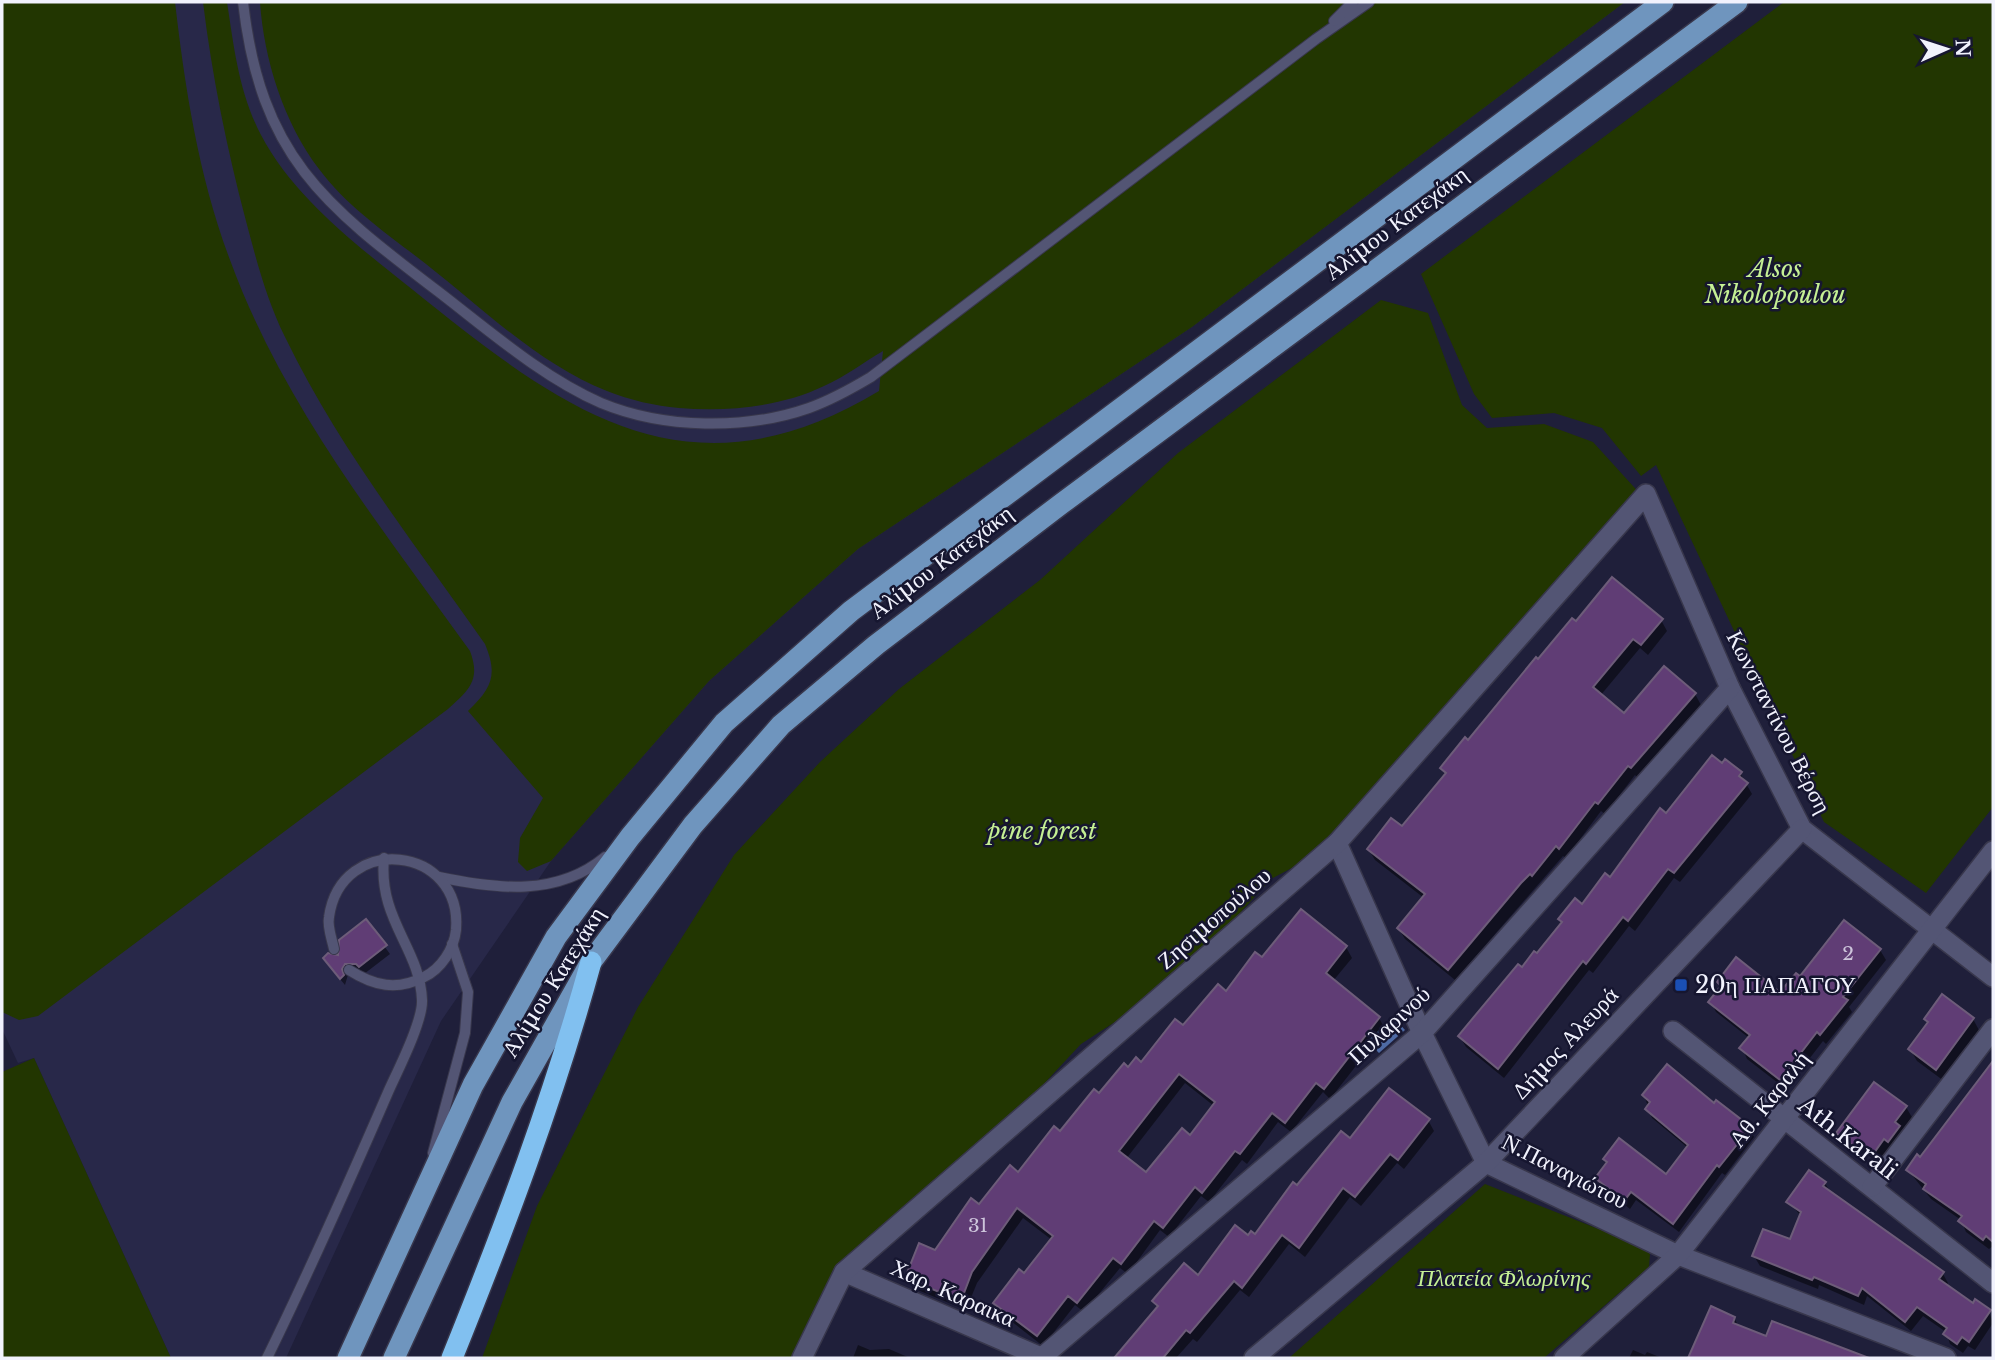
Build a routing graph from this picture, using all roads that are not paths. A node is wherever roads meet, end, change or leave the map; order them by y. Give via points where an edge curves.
1 (243, 2) edge
2 (1353, 2) edge
3 (1369, 2) edge
4 (1663, 2) edge
5 (1737, 2) edge
6 (1316, 38) junction
7 (1646, 495) joint
8 (1730, 688) junction
9 (1802, 829) junction
10 (630, 837) junction
11 (1337, 843) junction
12 (1993, 850) edge
13 (384, 858) junction
14 (439, 877) junction
15 (1931, 929) junction
16 (452, 944) junction
17 (334, 949) dead end
18 (591, 962) junction
19 (349, 970) dead end
20 (1993, 977) edge
21 (419, 980) junction
22 (1993, 1029) edge
23 (1673, 1031) dead end
24 (1422, 1033) junction
25 (1785, 1119) junction
26 (1486, 1163) junction
27 (1872, 1187) junction
28 (422, 1194) junction
29 (1678, 1255) junction
30 (844, 1272) junction
31 (1993, 1283) edge
32 (267, 1358) edge
33 (348, 1358) edge
34 (394, 1358) edge
35 (452, 1358) edge
36 (802, 1358) edge
37 (1042, 1358) edge
38 (1254, 1358) edge
39 (1564, 1358) edge
40 (1946, 1358) edge

1 - 6 lane via 266,107 290,154 328,203 548,373 602,403 678,422 783,416 831,400 871,377
2 - 6 lane
3 - 6 lane
4 - 10 main road, Αλίμου Κατεχάκη via 851,611 724,723
5 - 18 main road, Αλίμου Κατεχάκη via 876,645 781,725 730,781
7 - 8 street, Κωνσταντίνου Βέρση
7 - 11 street, Ζησιμοπούλου
8 - 9 street, Κωνσταντίνου Βέρση
8 - 24 street, Πυλαρινού
9 - 15 street, Κωνσταντίνου Βέρση
9 - 26 street, Δήμος Αλευρά
10 - 14 lane via 595,865 566,880 518,889
10 - 28 main road, Αλίμου Κατεχάκη via 550,947 484,1064
11 - 24 street, Ν.Παναγιώτου
11 - 30 street, Ζησιμοπούλου
12 - 15 street, Αθ. Καραλή
13 - 14 lane via 414,861
13 - 17 lane via 356,869 336,891 328,920
13 - 21 lane via 382,880 391,918
14 - 16 lane via 457,916
15 - 20 street, Κωνσταντίνου Βέρση
15 - 25 street, Αθ. Καραλή
16 - 21 lane via 446,958
16 - 28 lane via 468,992 465,1033
18 - 34 main road, Αλίμου Κατεχάκη via 512,1102
18 - 35 highway via 570,1039
19 - 21 lane via 368,982 389,986
21 - 32 lane via 422,1003 407,1049
22 - 27 street
23 - 25 street, Ath.Karali
24 - 26 street, Ν.Παναγιώτου
24 - 37 street, Πυλαρινού
25 - 27 street, Ath.Karali
25 - 29 street, Αθ. Καραλή
26 - 29 street, Ν.Παναγιώτου
26 - 38 street, Δήμος Αλευρά
27 - 31 street, Ath.Karali
28 - 33 main road, Αλίμου Κατεχάκη
29 - 39 street, Αθ. Καραλή
29 - 40 street, Ν.Παναγιώτου
30 - 36 street, Ζησιμοπούλου
30 - 37 street, Χαρ. Καραικα

